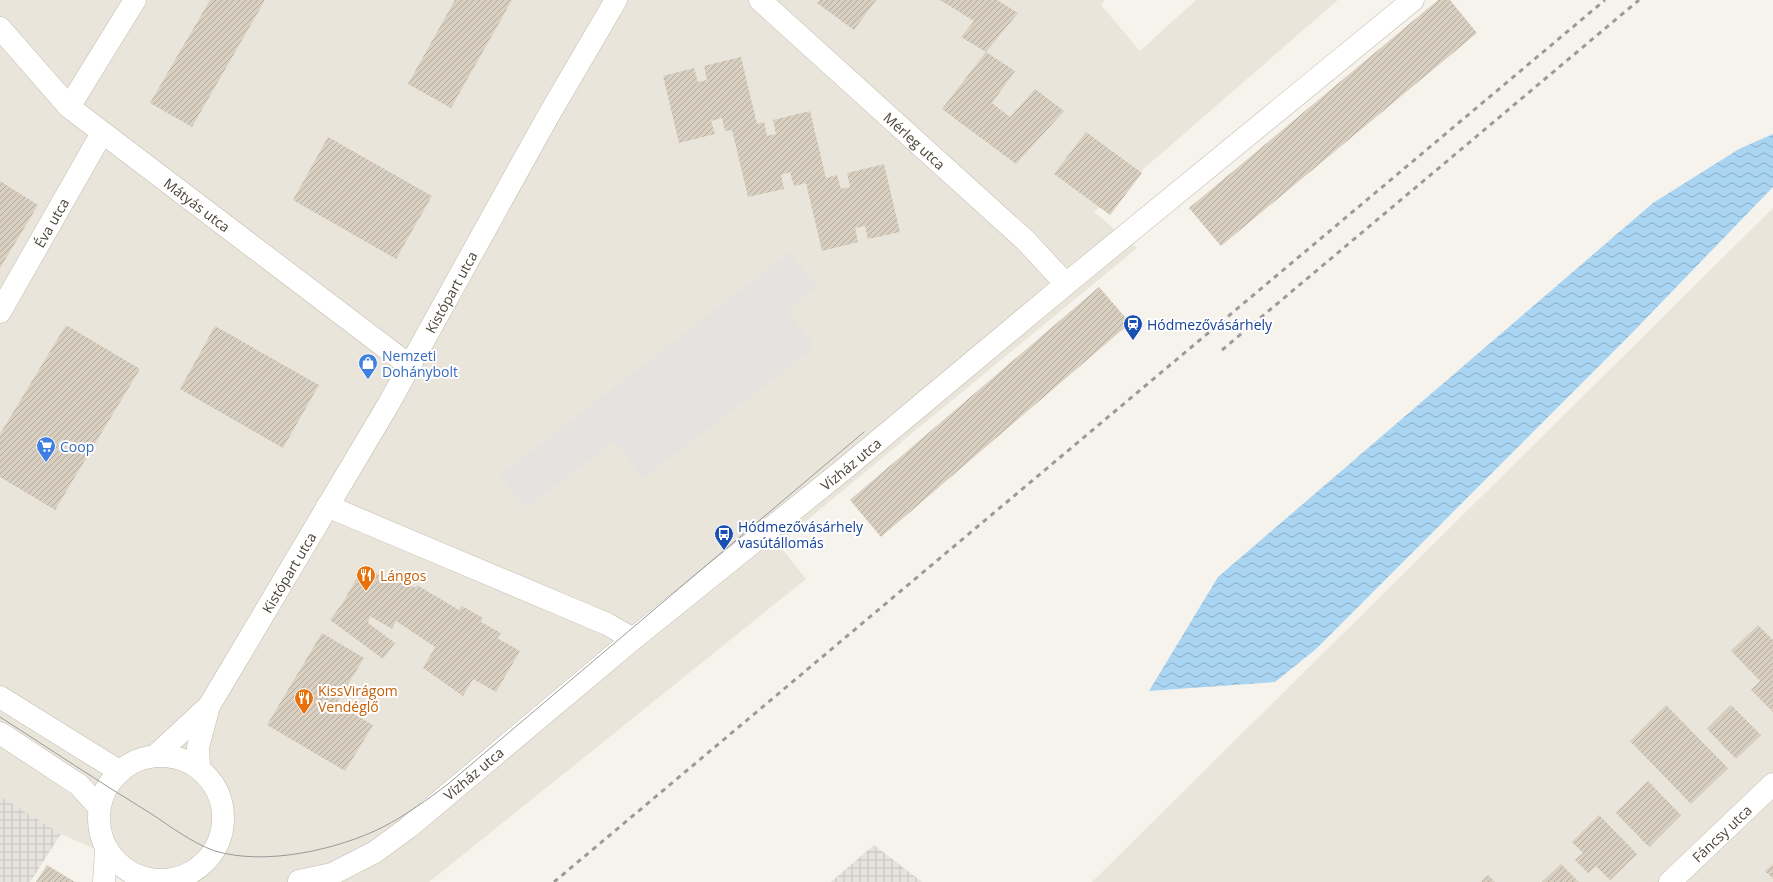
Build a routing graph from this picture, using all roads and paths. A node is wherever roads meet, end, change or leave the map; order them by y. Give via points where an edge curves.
1 (135, 0) edge
2 (616, 0) edge
3 (760, 0) edge
4 (1413, 0) edge
5 (0, 28) edge
6 (69, 107) junction
7 (102, 133) junction
8 (1066, 284) junction
9 (0, 312) edge
10 (410, 366) junction
11 (327, 506) junction
12 (632, 639) junction
13 (0, 697) edge
14 (209, 706) junction
15 (0, 733) edge
16 (155, 756) junction
17 (199, 766) junction
18 (119, 771) junction
19 (1773, 784) edge
20 (99, 807) junction
21 (106, 849) junction
22 (200, 875) edge
23 (298, 881) dead end
24 (104, 882) edge
25 (160, 882) edge
26 (1670, 882) edge

1 - 6 street
2 - 10 street, Kistópart utca via 547,118
3 - 8 street, Mérleg utca via 1026,241
4 - 8 street, Vízház utca
5 - 6 street, Mátyás utca
6 - 7 street, Mátyás utca
7 - 9 street, Éva utca
7 - 10 street, Mátyás utca
8 - 12 street, Vízház utca via 843,470
10 - 11 street, Kistópart utca
11 - 12 street via 606,624
11 - 14 street, Kistópart utca
12 - 23 street, Vízház utca via 409,827 375,852 332,874
13 - 18 street
14 - 16 street, Kistópart utca
14 - 17 street, Kistópart utca via 198,747
15 - 20 street via 79,785
16 - 17 street via 175,757
16 - 18 street via 136,760
17 - 22 street via 219,794 224,813 222,832
18 - 20 street via 107,786
19 - 26 street, Fáncsy utca
20 - 21 street via 98,828
21 - 24 street
21 - 25 street via 120,866 138,877
22 - 25 street

